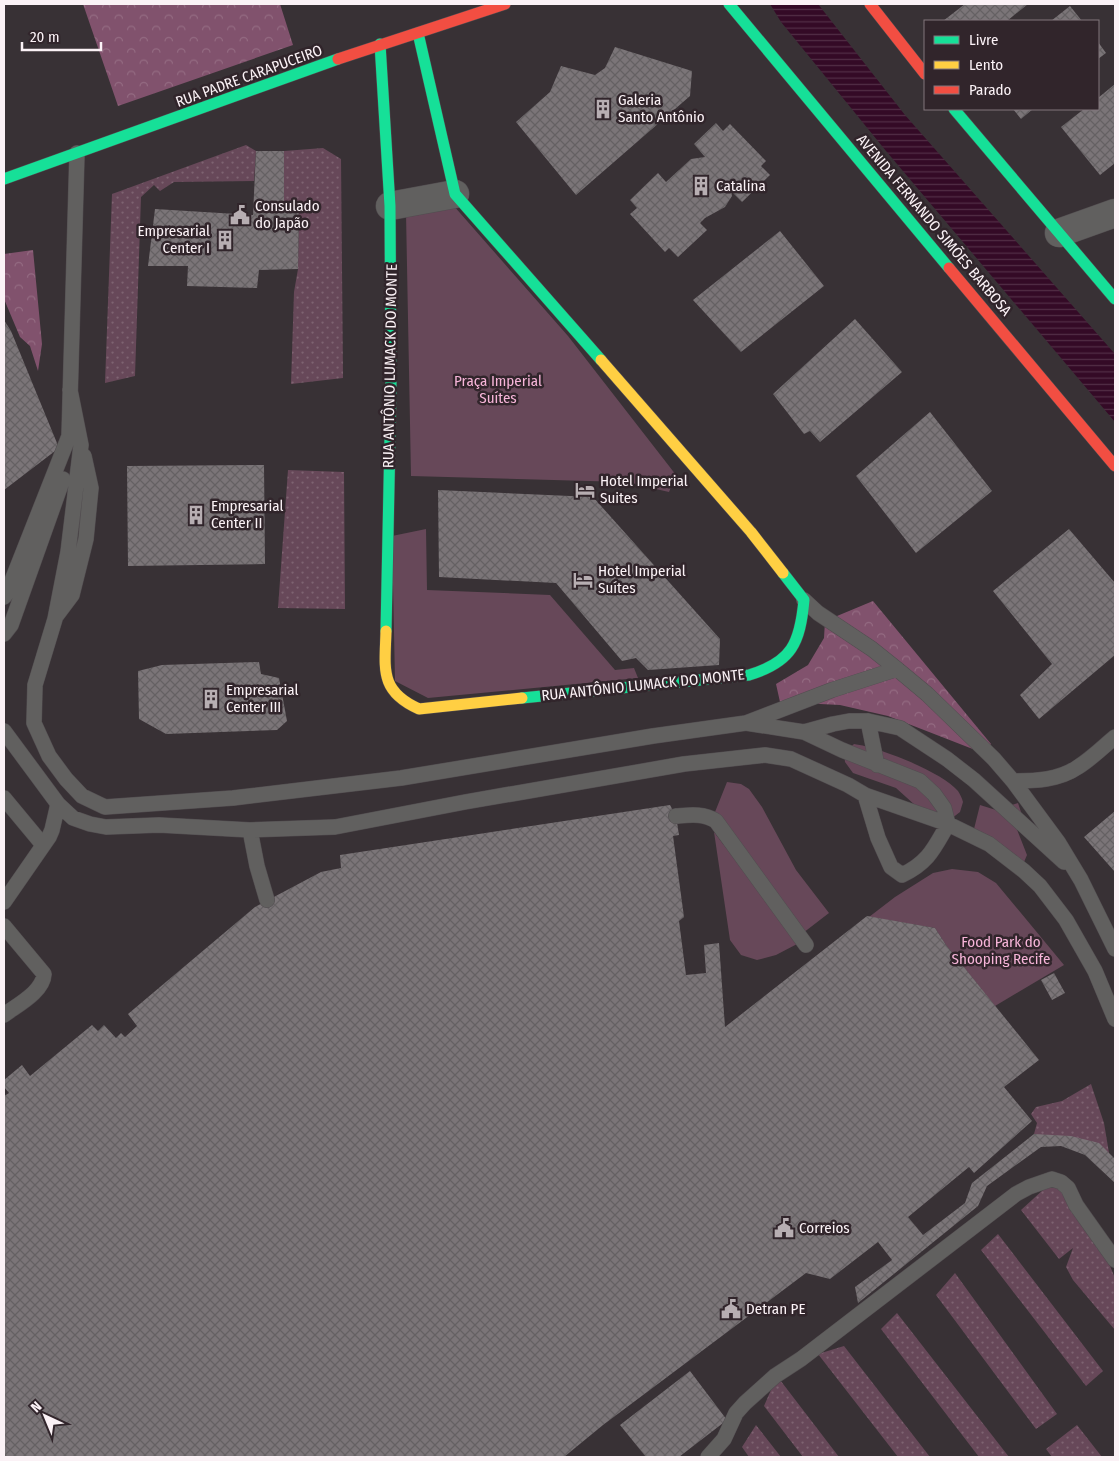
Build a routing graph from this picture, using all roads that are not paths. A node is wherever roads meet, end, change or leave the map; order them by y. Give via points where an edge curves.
1 (505, 4) edge
2 (729, 4) edge
3 (870, 4) edge
4 (418, 33) junction
5 (380, 44) junction
6 (924, 73) edge
7 (955, 110) edge
8 (76, 153) junction
9 (4, 179) edge
10 (455, 194) junction
11 (390, 206) junction
12 (1115, 213) edge
13 (1059, 233) junction
14 (1115, 299) edge
15 (70, 390) junction
16 (69, 436) junction
17 (1115, 466) edge
18 (4, 597) edge
19 (804, 600) junction
20 (4, 634) edge
21 (897, 669) junction
22 (868, 721) junction
23 (746, 723) junction
24 (804, 732) junction
25 (9, 736) edge
26 (1115, 737) edge
27 (877, 765) junction
28 (1013, 781) junction
29 (865, 795) junction
30 (4, 798) edge
31 (58, 804) junction
32 (676, 816) dead end
33 (948, 824) junction
34 (250, 830) junction
35 (43, 845) junction
36 (1081, 880) junction
37 (267, 900) dead end
38 (4, 902) edge
39 (4, 926) edge
40 (806, 945) dead end
41 (1115, 949) edge
42 (4, 1015) edge
43 (1115, 1019) edge
44 (1113, 1255) edge
45 (708, 1457) edge

1 - 4 street, RUA PADRE CARAPUCEIRO
2 - 17 street, AVENIDA FERNANDO SIMÕES BARBOSA
3 - 6 street
4 - 5 street, RUA PADRE CARAPUCEIRO
4 - 10 street
5 - 8 street, RUA PADRE CARAPUCEIRO
5 - 11 street, RUA ANTÔNIO LUMACK DO MONTE
7 - 13 street
8 - 9 street, RUA PADRE CARAPUCEIRO
8 - 15 lane
10 - 11 street
10 - 19 street via 750,532
11 - 19 street, RUA ANTÔNIO LUMACK DO MONTE via 391,389 384,633 385,666 396,697 419,709 749,675 782,661 797,639
12 - 13 street
13 - 14 street
15 - 16 lane
15 - 23 lane via 91,488 86,539 72,595 55,619 35,684 34,723 49,756 82,796 105,807 232,798 401,778
16 - 18 lane
16 - 20 lane via 66,468 18,608
19 - 21 lane
21 - 23 lane
21 - 28 lane via 927,694
22 - 24 lane via 849,721
22 - 27 lane
22 - 36 lane via 900,728 946,758 1051,849
23 - 24 lane
24 - 27 lane
25 - 31 lane
26 - 28 lane via 1078,768 1058,777
27 - 33 lane via 920,781 944,808
28 - 36 lane via 1058,842
29 - 33 lane
29 - 33 lane via 891,867 902,875 928,857
29 - 34 lane via 791,759 766,755 668,766 336,827
30 - 35 lane
31 - 34 lane via 73,818 106,827 159,825
31 - 35 lane via 52,830
32 - 40 lane via 701,815 716,821
33 - 43 lane via 989,844 1040,886 1066,920 1096,971
34 - 37 lane
35 - 38 lane
36 - 41 lane
39 - 42 lane via 44,974 44,981
44 - 45 lane via 1061,1182 1052,1179 1029,1187 775,1376 744,1403 724,1439

